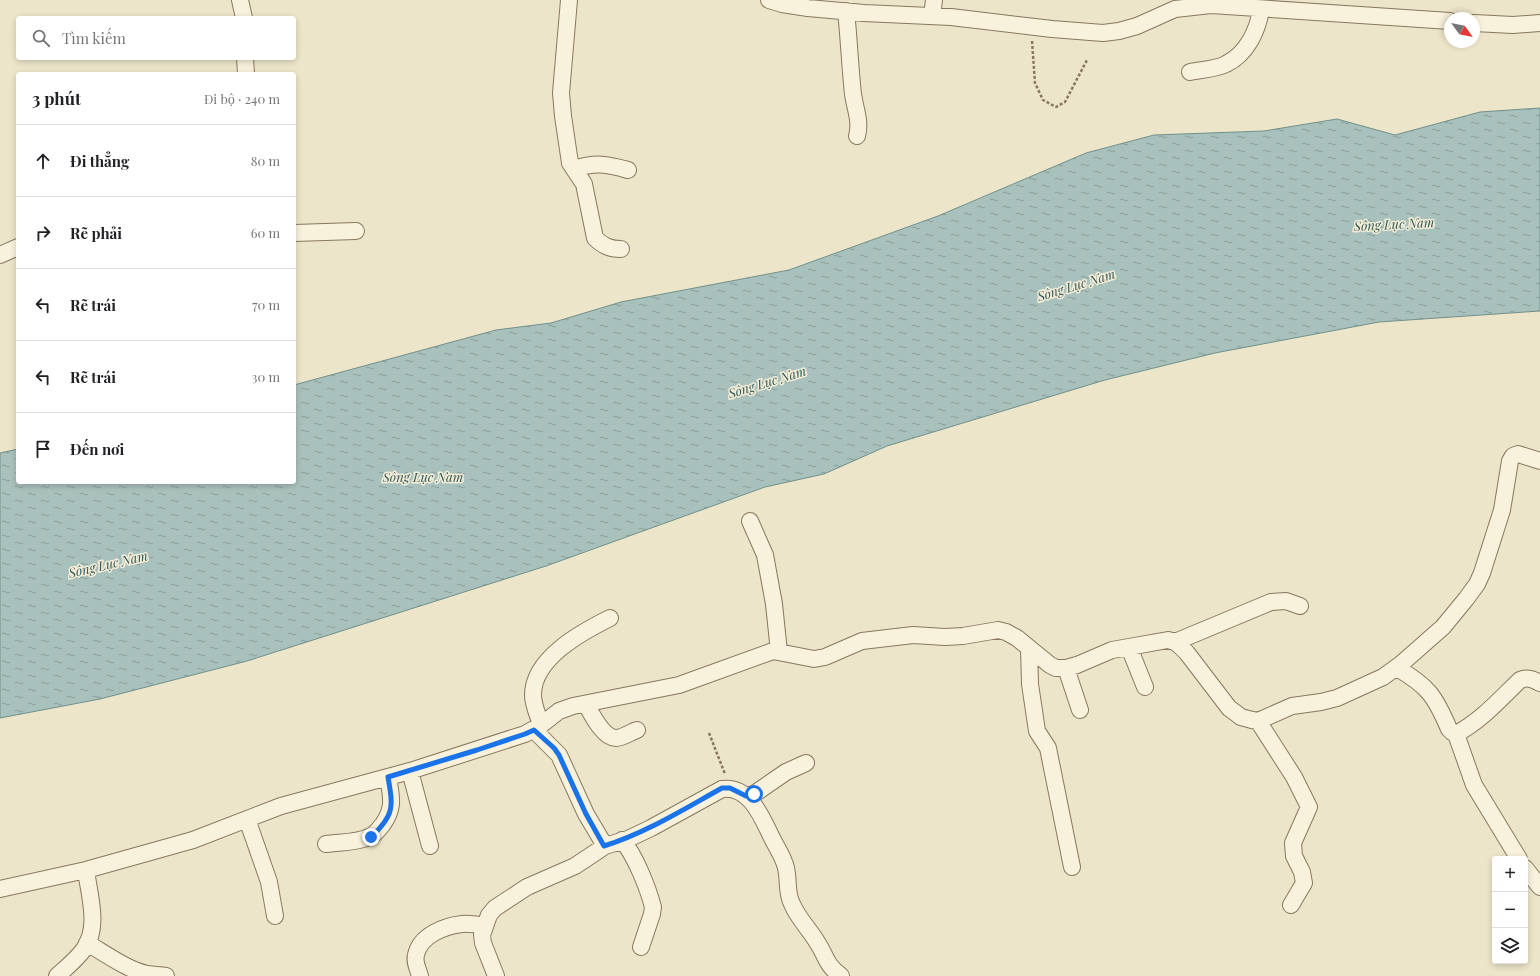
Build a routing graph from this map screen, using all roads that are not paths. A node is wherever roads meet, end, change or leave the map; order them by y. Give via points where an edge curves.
1 (240, 0) edge
2 (569, 0) edge
3 (769, 0) edge
4 (1349, 7) edge
5 (933, 8) edge
6 (1261, 8) junction
7 (846, 11) junction
8 (244, 16) edge
9 (1444, 20) edge
10 (1480, 23) edge
11 (1540, 23) edge
12 (245, 60) edge
13 (246, 72) edge
14 (1190, 72) dead end
15 (857, 136) dead end
16 (574, 170) junction
17 (628, 170) dead end
18 (356, 231) dead end
19 (296, 233) edge
20 (16, 248) edge
21 (621, 249) dead end
22 (0, 254) edge
23 (1540, 461) edge
24 (750, 521) dead end
25 (1300, 606) dead end
26 (610, 618) dead end
27 (1175, 642) junction
28 (1129, 647) junction
29 (1029, 648) junction
30 (779, 652) junction
31 (1066, 668) junction
32 (1396, 668) junction
33 (1540, 683) edge
34 (1145, 687) dead end
35 (586, 704) junction
36 (1080, 710) dead end
37 (1258, 721) junction
38 (537, 727) junction
39 (637, 730) dead end
40 (1456, 734) junction
41 (806, 763) dead end
42 (410, 771) junction
43 (388, 777) junction
44 (746, 796) junction
45 (247, 819) junction
46 (622, 840) junction
47 (326, 844) dead end
48 (430, 846) dead end
49 (604, 846) junction
50 (1517, 856) edge
51 (1072, 867) dead end
52 (86, 870) junction
53 (1528, 872) edge
54 (1540, 887) edge
55 (0, 889) edge
56 (1291, 905) dead end
57 (275, 916) dead end
58 (484, 925) junction
59 (87, 943) junction
60 (641, 947) dead end
61 (58, 976) edge
62 (160, 976) edge
63 (420, 976) edge
64 (496, 976) edge
65 (841, 976) edge

1 - 8 street
2 - 16 street via 561,94 570,163
3 - 7 street via 782,4
4 - 6 street
4 - 9 street
5 - 6 street via 951,16 1103,33 1137,26 1175,9 1211,5
5 - 7 street
6 - 14 street via 1260,23 1246,48 1226,64
7 - 15 street via 859,127
10 - 11 street
12 - 13 street
16 - 17 street via 588,164 610,165
16 - 21 street via 584,184 596,238 610,249
18 - 19 street
20 - 22 street
23 - 32 street via 1518,454 1513,456 1508,467 1502,510 1477,584 1443,627
24 - 30 street via 765,555
25 - 27 street via 1286,601 1271,602
26 - 38 street via 587,630 547,660 535,684 533,695
27 - 28 street via 1168,640
27 - 37 street via 1229,708 1242,717
28 - 31 street via 1112,650
28 - 34 street
29 - 30 street via 1018,638 998,630 963,636 913,635 862,641 814,659
29 - 31 street via 1050,666
29 - 51 street via 1030,684 1037,731 1048,748
30 - 35 street via 772,651 759,655 679,685
31 - 36 street
32 - 37 street via 1383,677 1337,698 1292,706
32 - 40 street via 1428,690 1434,697 1449,730
33 - 40 street via 1531,678 1520,680 1484,714
35 - 38 street via 559,711
35 - 39 street via 608,735 616,738
37 - 56 street via 1294,777 1309,807 1293,843 1294,856 1304,883
38 - 42 street via 484,748
38 - 49 street via 559,755
40 - 50 street via 1474,785
41 - 44 street via 786,772 754,794
42 - 43 street
42 - 48 street
43 - 45 street via 281,806
43 - 47 street via 392,808 380,829 371,837 364,839
44 - 46 street via 730,788 722,788 651,828
44 - 65 street via 756,806 782,857 786,868 788,894 797,916 816,941 829,965
45 - 52 street via 193,840
45 - 57 street via 269,882
46 - 49 street
46 - 60 street via 634,858 653,907
49 - 58 street via 575,866 508,898 495,908
52 - 55 street
52 - 59 street via 93,920
53 - 54 street
58 - 63 street via 450,926 426,938 416,955
58 - 64 street via 483,943
59 - 61 street via 78,957
59 - 62 street via 120,963 147,974

